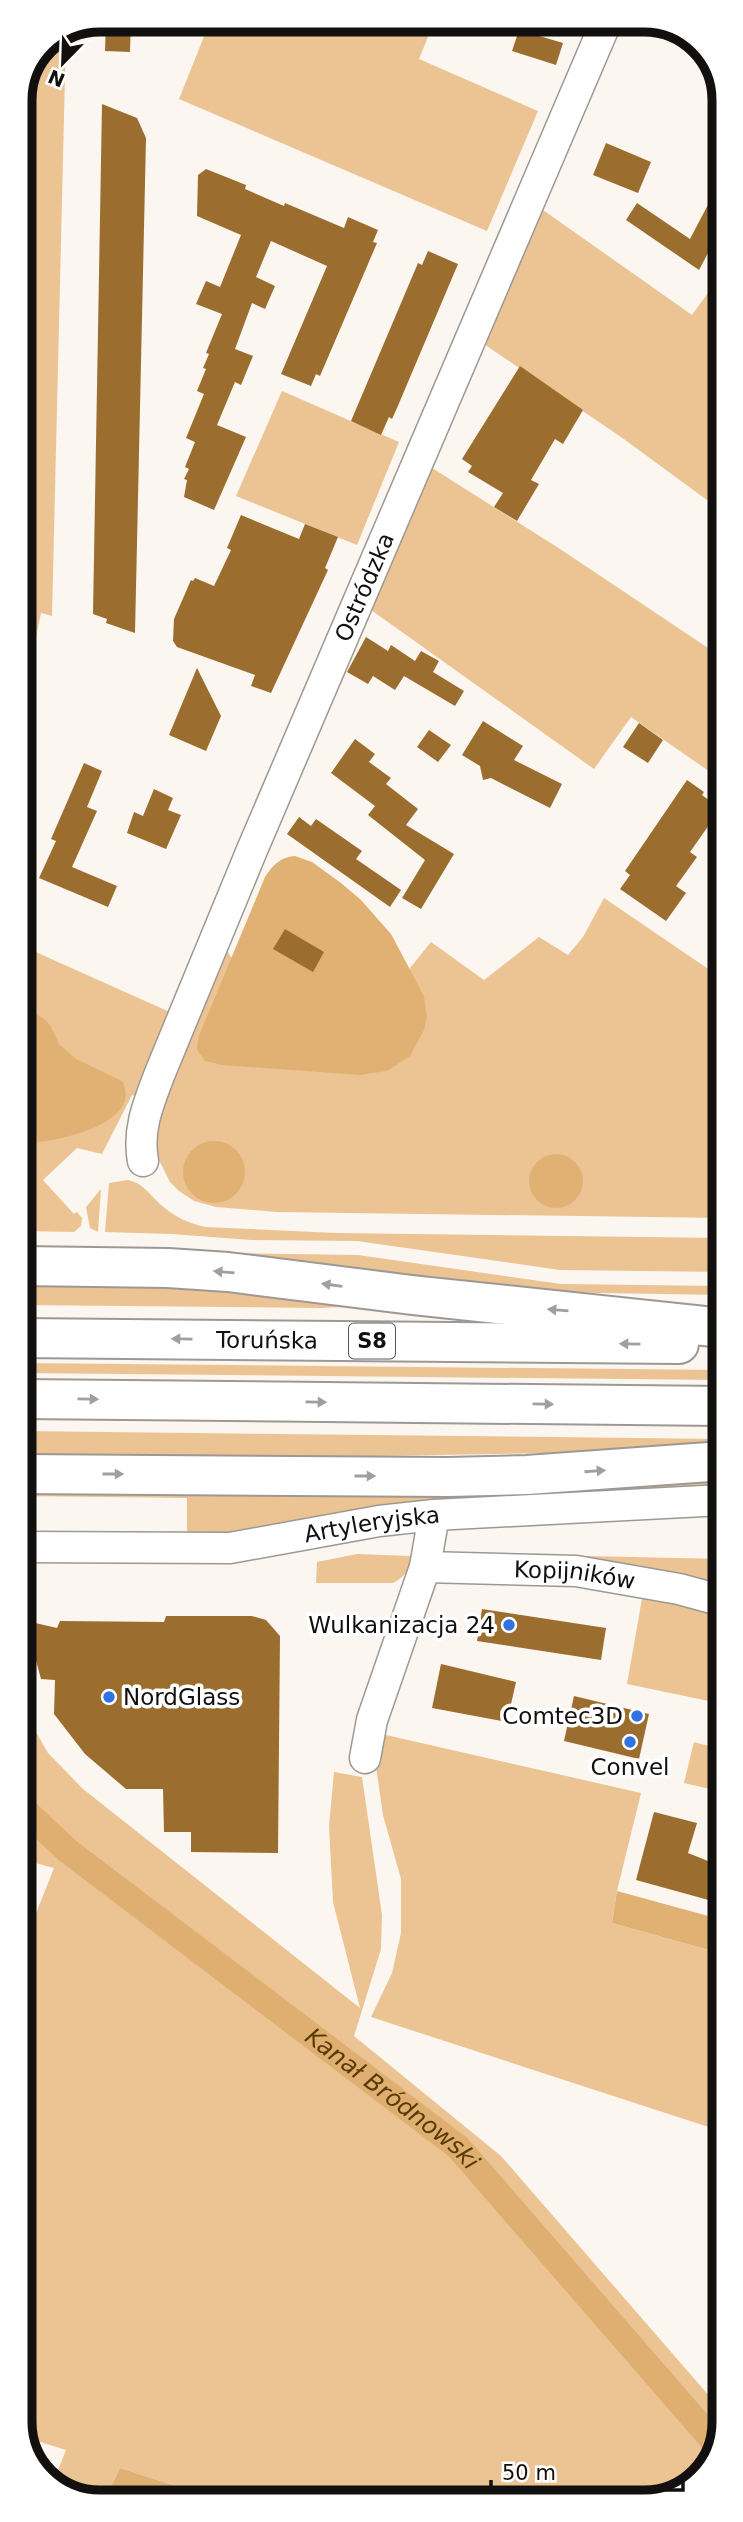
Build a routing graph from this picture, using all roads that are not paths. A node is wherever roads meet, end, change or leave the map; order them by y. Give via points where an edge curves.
1 (602, 32) edge
2 (144, 1161) dead end
3 (32, 1266) edge
4 (712, 1327) edge
5 (32, 1338) edge
6 (712, 1345) edge
7 (32, 1399) edge
8 (712, 1406) edge
9 (712, 1462) edge
10 (32, 1474) edge
11 (712, 1501) edge
12 (434, 1515) junction
13 (32, 1547) edge
14 (425, 1567) junction
15 (712, 1598) edge
16 (365, 1758) dead end

1 - 2 street, Ostródzka via 156,1083 142,1125
4 -> 3 highway via 228,1272
6 -> 5 highway, Toruńska / S8
7 -> 8 highway
10 -> 9 highway via 448,1477
11 - 12 street, Artyleryjska
12 - 13 street, Artyleryjska via 230,1548
12 - 14 street
14 - 15 street, Kopijników via 576,1571
14 - 16 street via 372,1720

